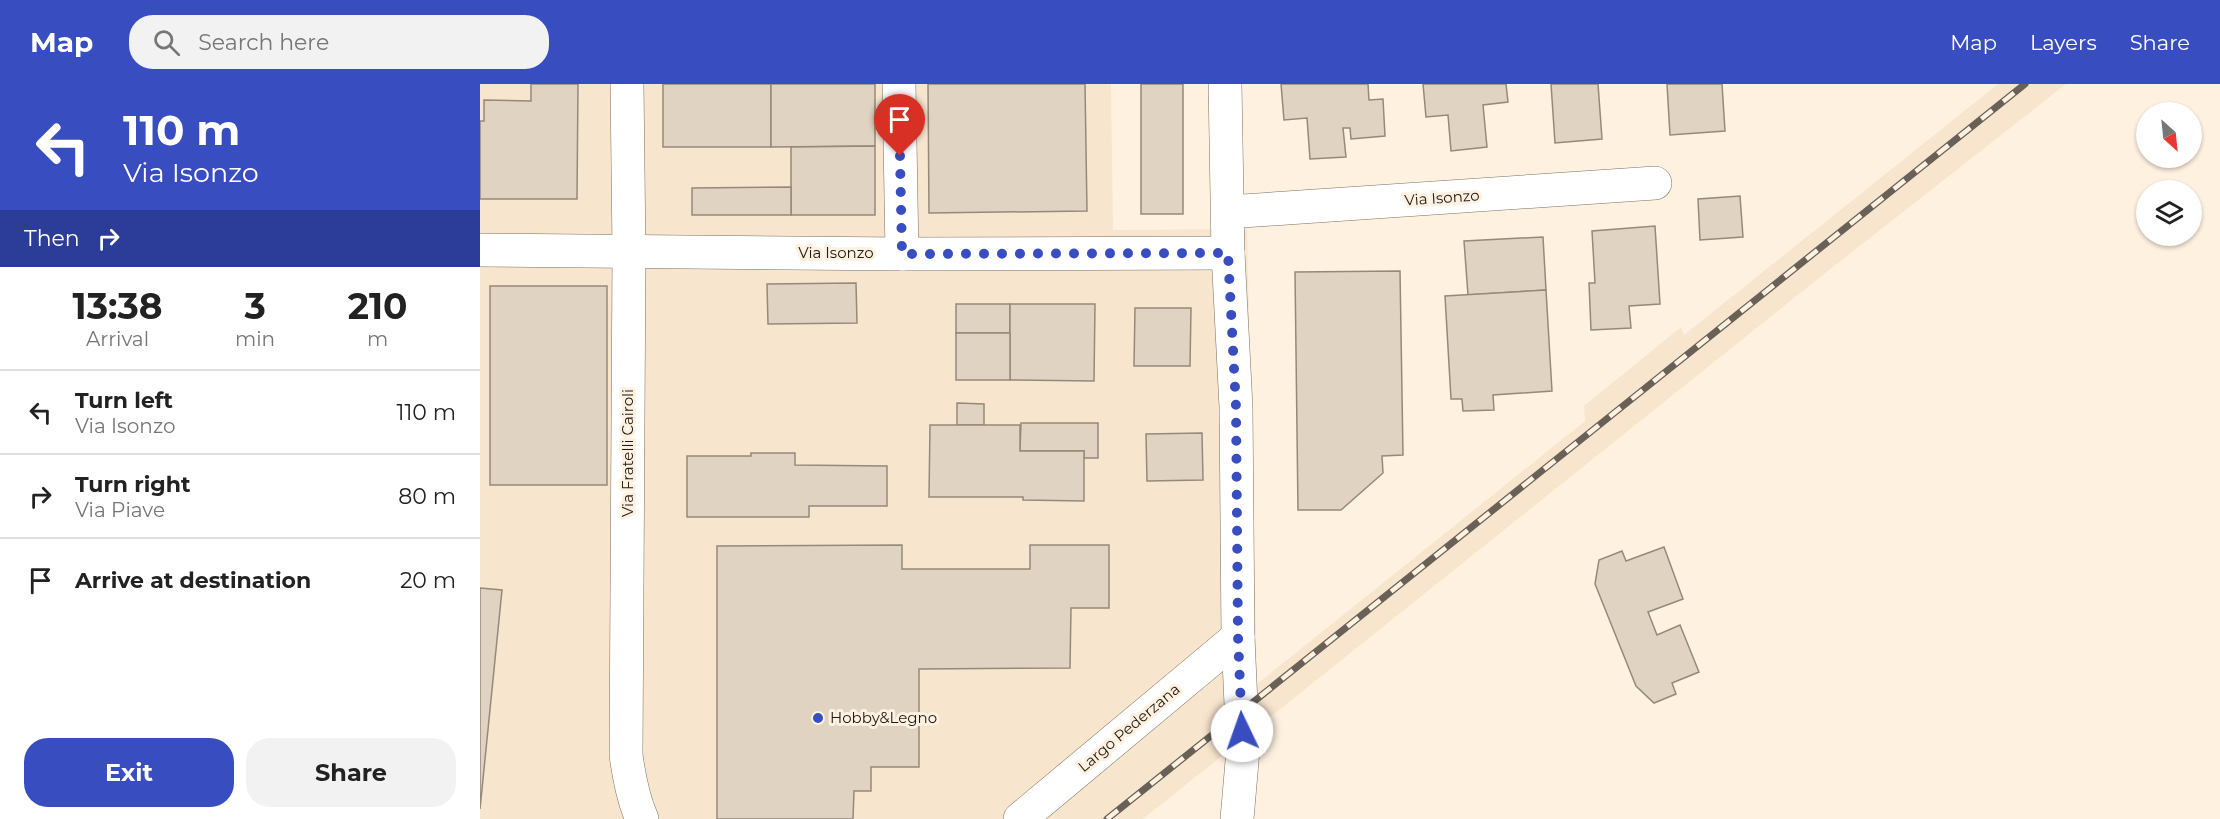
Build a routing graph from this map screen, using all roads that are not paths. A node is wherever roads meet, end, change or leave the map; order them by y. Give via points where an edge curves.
1 (627, 84) edge
2 (899, 84) edge
3 (1225, 84) edge
4 (1655, 183) dead end
5 (1228, 212) junction
6 (480, 250) edge
7 (629, 252) junction
8 (1228, 253) junction
9 (902, 254) junction
10 (1238, 637) junction
11 (642, 819) edge
12 (1020, 819) edge
13 (1237, 819) edge

1 - 7 street, Via Fratelli Cairoli
2 - 9 street
3 - 5 street
4 - 5 street, Via Isonzo
5 - 8 street
6 - 7 street, Via Isonzo
7 - 9 street, Via Isonzo
7 - 11 street, Via Fratelli Cairoli via 626,755
8 - 9 street, Via Isonzo
8 - 10 street via 1236,407
10 - 12 street, Largo Pederzana
10 - 13 street via 1243,750

